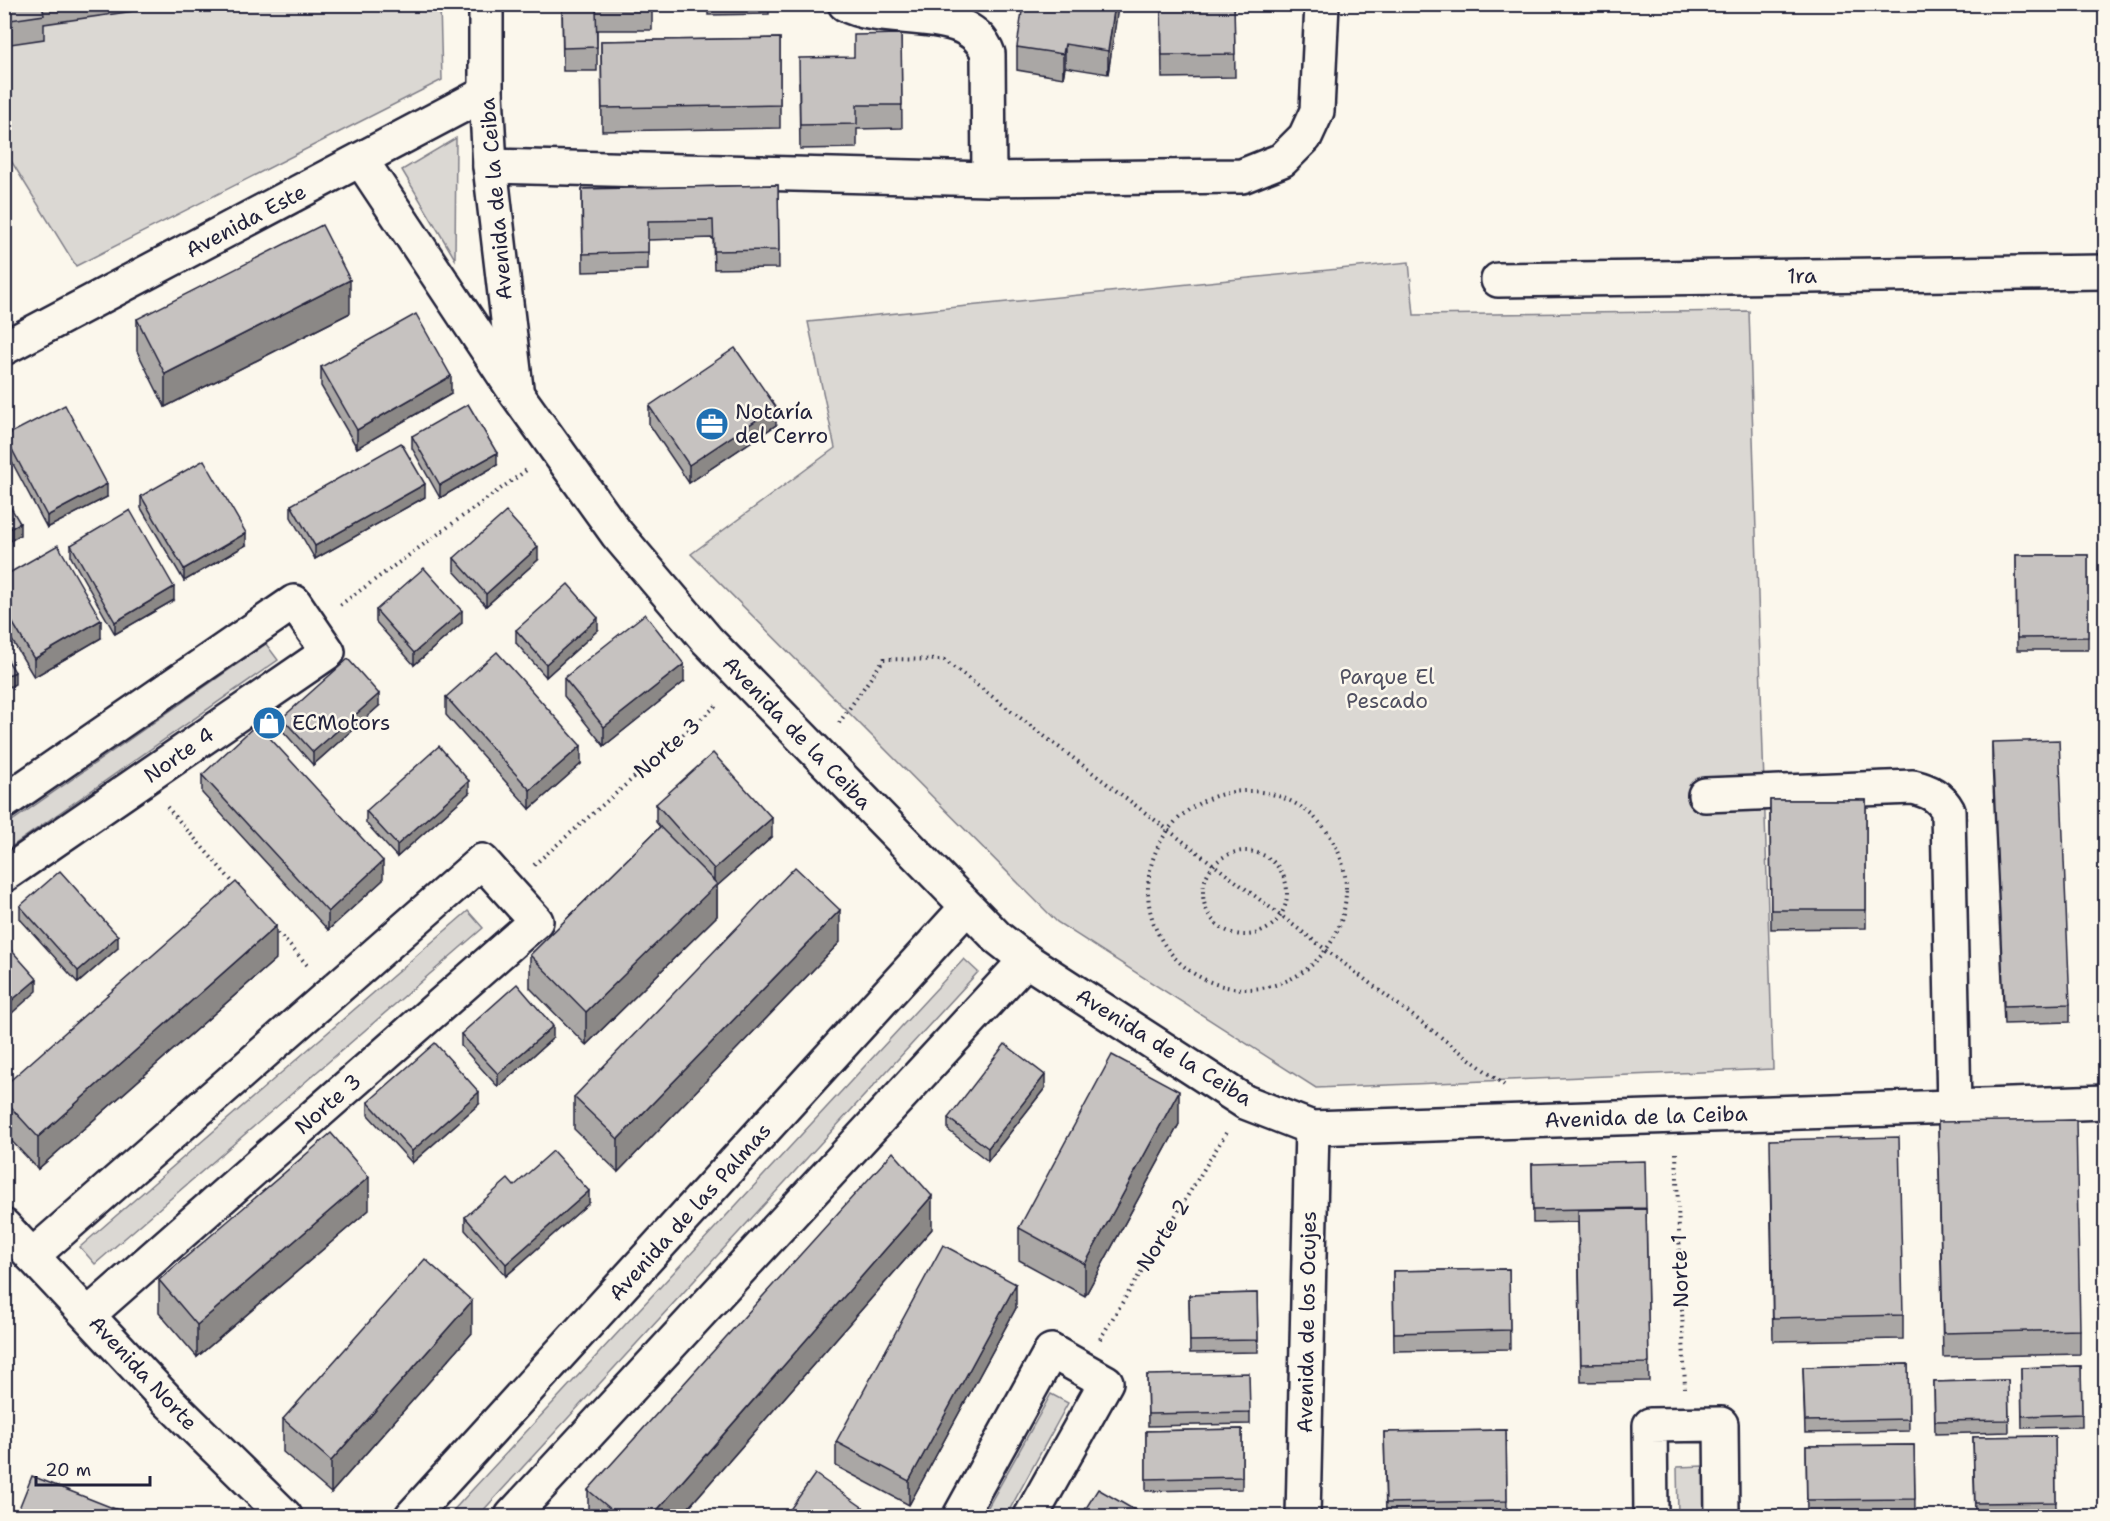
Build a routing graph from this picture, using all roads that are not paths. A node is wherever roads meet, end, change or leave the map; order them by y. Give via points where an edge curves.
1 (486, 4) edge
2 (845, 4) edge
3 (1322, 4) edge
4 (486, 93) junction
5 (361, 160) junction
6 (490, 166) junction
7 (989, 179) junction
8 (2106, 272) edge
9 (1498, 280) dead end
10 (4, 348) edge
11 (516, 393) junction
12 (1705, 795) dead end
13 (4, 802) edge
14 (4, 875) edge
15 (967, 907) junction
16 (1026, 960) junction
17 (2106, 1102) edge
18 (1954, 1107) junction
19 (1312, 1128) junction
20 (4, 1226) edge
21 (32, 1256) junction
22 (88, 1315) junction
23 (285, 1516) edge
24 (412, 1516) edge
25 (512, 1516) edge
26 (960, 1516) edge
27 (1031, 1516) edge
28 (1303, 1516) edge
29 (1651, 1516) edge
30 (1722, 1516) edge

1 - 4 street, Avenida de la Ceiba
2 - 7 street via 860,13 925,18 960,26 984,43 988,54
3 - 7 street via 1317,111 1305,137 1282,160 1242,176
4 - 5 street, Avenida Este
4 - 6 street, Avenida de la Ceiba
5 - 10 street, Avenida Este
5 - 11 street, Avenida de la Ceiba
6 - 7 street
6 - 11 street, Avenida de la Ceiba
8 - 9 street, 1ra
11 - 15 street, Avenida de la Ceiba via 617,534 707,640
12 - 18 street via 1913,787 1928,791 1943,802 1948,811
13 - 14 street, Norte 4 via 294,602 328,652
15 - 16 street, Avenida de la Ceiba
15 - 24 street, Avenida de las Palmas
16 - 19 street, Avenida de la Ceiba via 1245,1102
16 - 25 street
17 - 18 street, Avenida de la Ceiba
18 - 19 street, Avenida de la Ceiba
19 - 28 street, Avenida de los Ocujes
20 - 21 street, Avenida Norte
21 - 22 street, Avenida Norte
21 - 22 street, Norte 3 via 482,861 536,921
22 - 23 street, Avenida Norte via 167,1401
26 - 27 street via 1051,1351 1106,1382
29 - 30 street via 1650,1425 1721,1424

